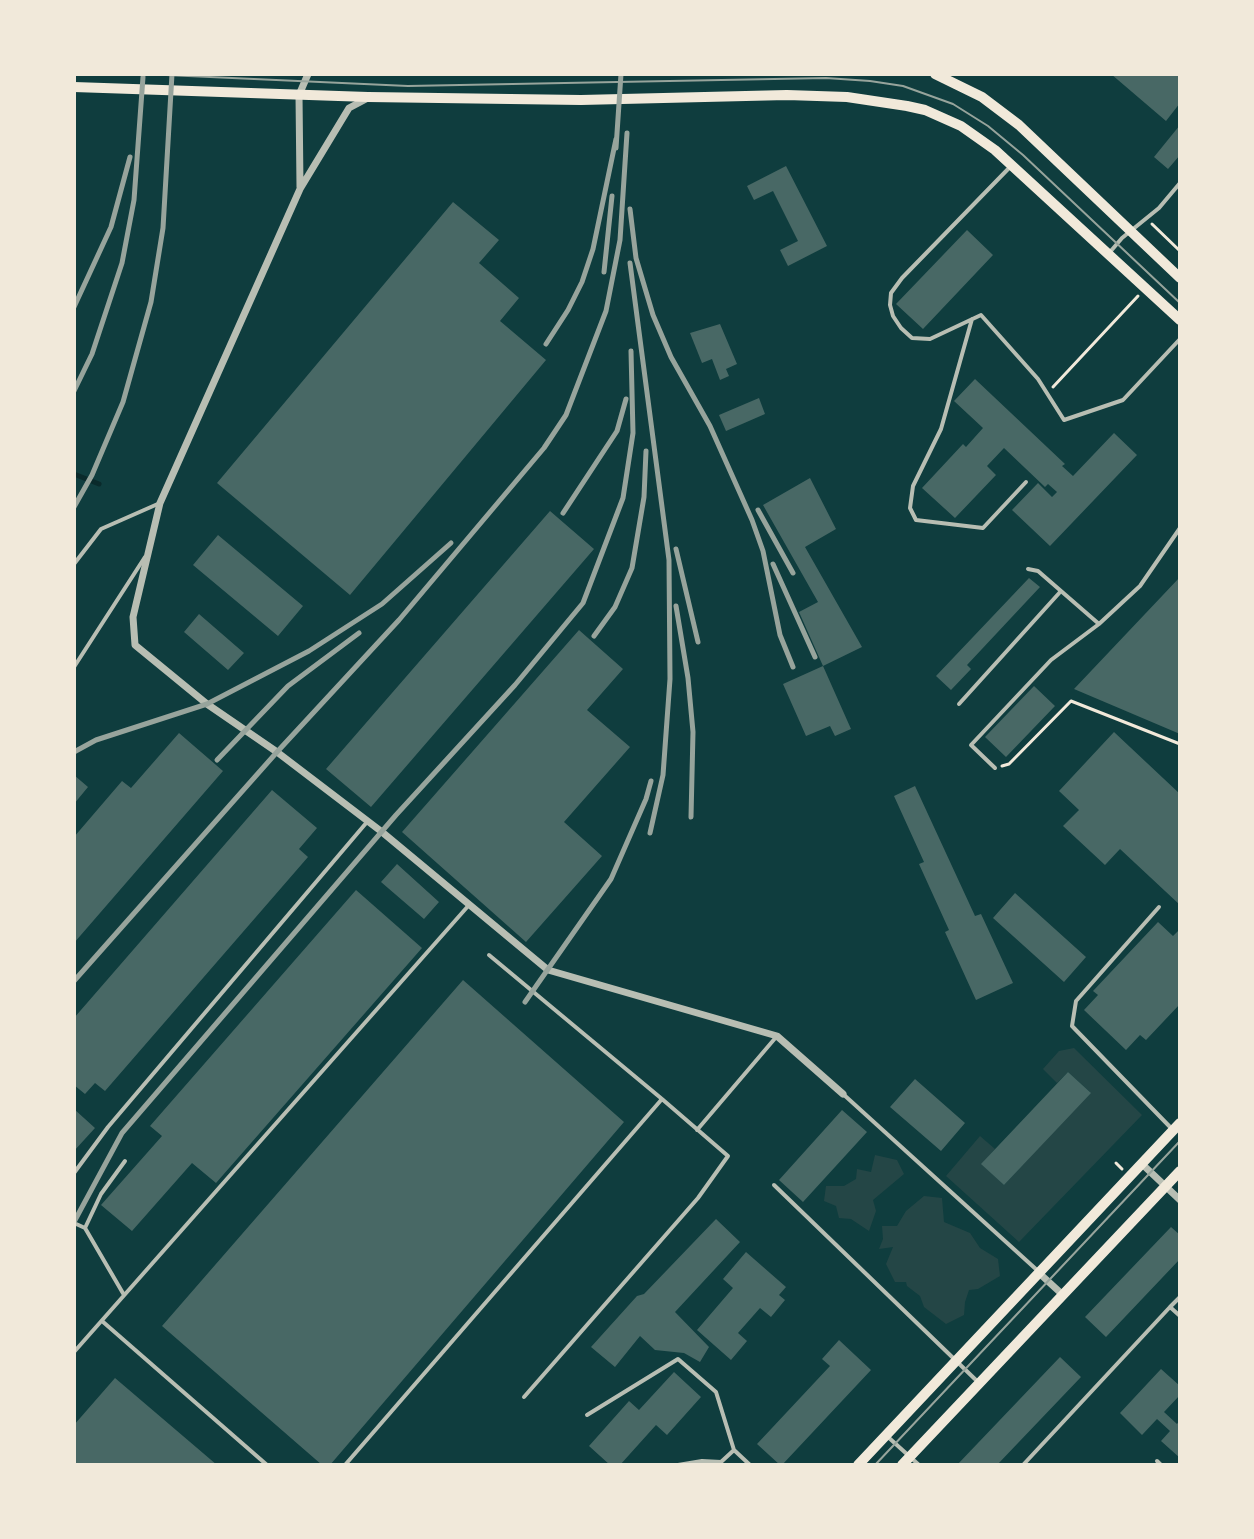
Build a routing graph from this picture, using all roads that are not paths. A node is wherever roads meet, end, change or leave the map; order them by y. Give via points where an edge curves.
1 (308, 74) edge
2 (935, 74) edge
3 (79, 87) edge
4 (299, 95) junction
5 (368, 97) junction
6 (1012, 165) junction
7 (1180, 183) edge
8 (300, 189) junction
9 (1132, 231) junction
10 (1109, 253) junction
11 (1180, 278) edge
12 (972, 319) junction
13 (1180, 320) edge
14 (1180, 339) edge
15 (1026, 482) dead end
16 (160, 503) junction
17 (1180, 528) edge
18 (146, 555) junction
19 (74, 564) edge
20 (1028, 569) dead end
21 (1061, 591) junction
22 (1099, 624) junction
23 (74, 667) edge
24 (959, 704) dead end
25 (995, 768) road end
26 (367, 822) junction
27 (469, 905) junction
28 (1159, 907) dead end
29 (489, 955) dead end
30 (777, 1036) junction
31 (843, 1094) joint
32 (662, 1099) junction
33 (1177, 1127) edge
34 (697, 1130) junction
35 (125, 1161) dead end
36 (1142, 1164) junction
37 (1180, 1171) edge
38 (74, 1173) edge
39 (774, 1185) dead end
40 (1166, 1187) junction
41 (1180, 1200) edge
42 (74, 1223) edge
43 (85, 1228) junction
44 (1039, 1273) junction
45 (124, 1295) junction
46 (1063, 1295) junction
47 (1180, 1297) edge
48 (1170, 1307) junction
49 (1180, 1316) edge
50 (102, 1321) junction
51 (74, 1352) edge
52 (956, 1362) junction
53 (979, 1384) junction
54 (524, 1397) dead end
55 (587, 1415) dead end
56 (886, 1435) junction
57 (734, 1450) junction
58 (906, 1461) edge
59 (267, 1465) edge
60 (345, 1465) edge
61 (678, 1465) edge
62 (750, 1465) edge
63 (858, 1465) edge
64 (919, 1465) edge
65 (1023, 1465) edge

1 - 4 street
2 - 9 main road via 1000,109
3 - 4 main road
4 - 5 main road
4 - 8 street
5 - 6 main road via 817,96 925,110 961,126
5 - 8 street via 349,108
6 - 10 main road
6 - 12 lane via 891,293 893,316 912,338 930,339
7 - 9 lane
8 - 16 street
9 - 10 lane
9 - 11 main road
10 - 13 main road
12 - 14 lane via 981,315 1038,379 1064,420 1123,400
12 - 15 lane via 941,429 913,486 910,508 916,520 983,528
16 - 18 street
16 - 19 lane via 101,529
17 - 22 lane via 1140,586
18 - 23 lane
18 - 26 street via 133,617 135,645
20 - 21 lane
21 - 22 lane
21 - 24 lane
22 - 25 lane via 1051,660 971,745
26 - 27 street
26 - 38 lane
27 - 30 street via 548,970
27 - 45 lane
28 - 33 lane via 1076,1001 1072,1026
29 - 32 lane
30 - 31 street
30 - 34 lane
31 - 44 lane
32 - 34 lane
32 - 60 lane
33 - 36 main road
34 - 54 lane via 728,1156 698,1198
35 - 43 lane
36 - 40 street
36 - 44 main road
37 - 40 main road
39 - 52 lane
40 - 41 street
40 - 46 main road
42 - 43 lane
43 - 45 lane
44 - 46 street
44 - 52 main road
45 - 50 lane
46 - 53 main road
47 - 48 lane
48 - 49 lane
48 - 65 lane
50 - 51 lane
50 - 59 lane
52 - 53 lane
52 - 56 main road
53 - 58 main road
55 - 57 lane via 678,1359 716,1392
56 - 58 lane
56 - 63 main road
57 - 61 lane via 721,1462
57 - 62 lane
58 - 64 lane

